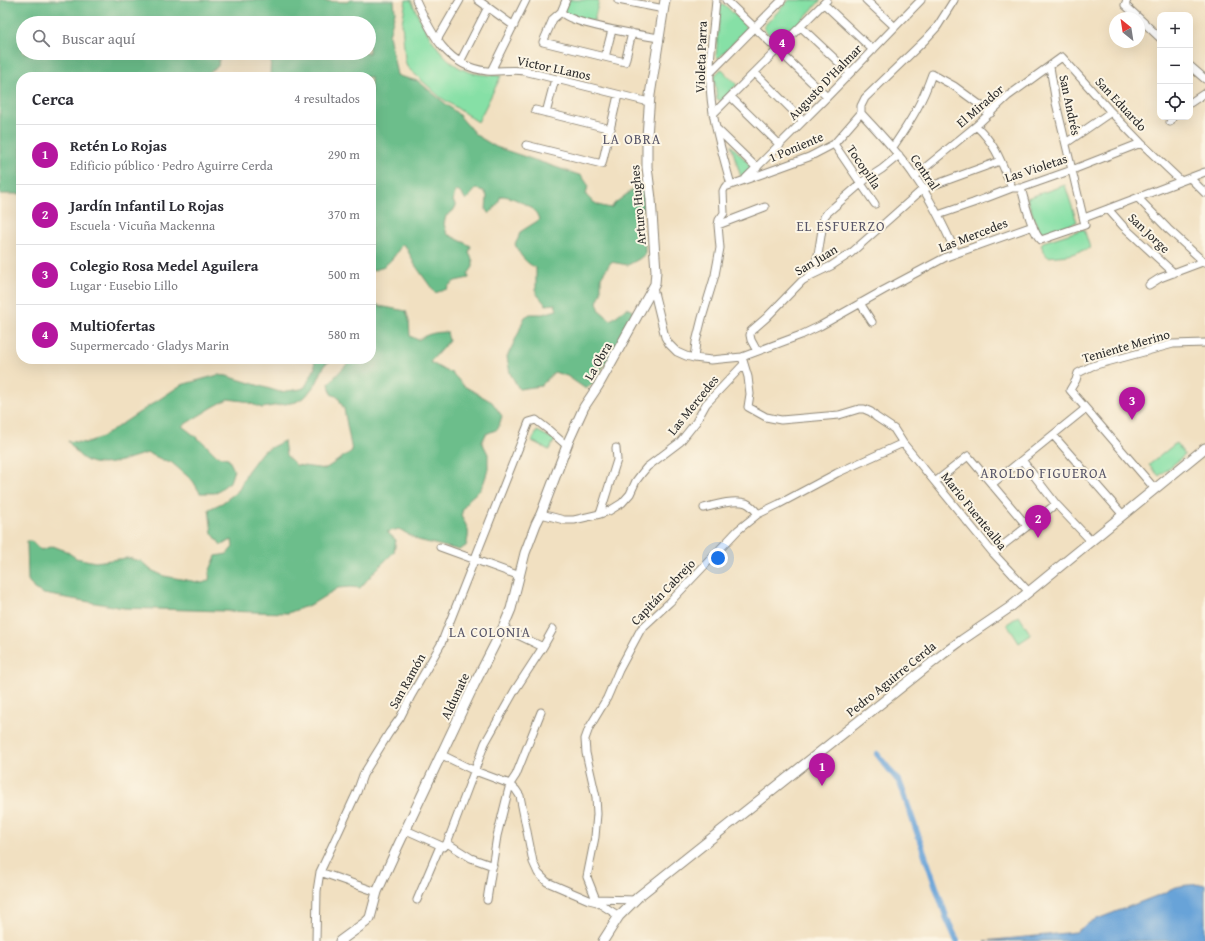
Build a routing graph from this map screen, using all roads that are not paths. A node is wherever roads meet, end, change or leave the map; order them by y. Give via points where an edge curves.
1 (460, 0) edge
2 (478, 0) edge
3 (526, 0) edge
4 (566, 0) edge
5 (618, 0) edge
6 (716, 0) edge
7 (726, 0) edge
8 (866, 0) edge
9 (954, 0) edge
10 (419, 1) edge
11 (778, 1) edge
12 (917, 1) edge
13 (634, 2) edge
14 (825, 2) edge
15 (1126, 3) edge
16 (664, 5) edge
17 (488, 7) junction
18 (561, 12) junction
19 (1134, 12) edge
20 (1145, 24) edge
21 (514, 26) junction
22 (801, 27) junction
23 (895, 27) junction
24 (755, 28) junction
25 (612, 30) junction
26 (632, 33) junction
27 (1157, 35) edge
28 (659, 38) junction
29 (437, 40) junction
30 (778, 50) junction
31 (872, 50) junction
32 (606, 57) junction
33 (1062, 57) joint
34 (460, 62) junction
35 (1050, 67) junction
36 (1193, 69) edge
37 (491, 71) junction
38 (710, 73) junction
39 (755, 73) junction
40 (850, 73) junction
41 (555, 79) junction
42 (1205, 79) edge
43 (1205, 93) edge
44 (618, 95) junction
45 (731, 97) junction
46 (827, 97) junction
47 (1193, 100) edge
48 (649, 102) junction
49 (536, 110) dead end
50 (1111, 112) junction
51 (546, 113) junction
52 (861, 113) junction
53 (713, 114) junction
54 (990, 114) junction
55 (803, 121) junction
56 (976, 126) junction
57 (716, 128) junction
58 (610, 129) junction
59 (1066, 143) junction
60 (1141, 143) junction
61 (780, 144) junction
62 (834, 144) junction
63 (526, 145) dead end
64 (893, 147) junction
65 (899, 155) junction
66 (1000, 161) junction
67 (757, 168) junction
68 (1072, 170) junction
69 (1205, 172) edge
70 (915, 176) junction
71 (1190, 178) junction
72 (745, 180) junction
73 (1182, 181) junction
74 (861, 184) junction
75 (731, 185) junction
76 (1012, 188) junction
77 (1021, 188) junction
78 (923, 189) junction
79 (1205, 193) edge
80 (1138, 198) junction
81 (875, 204) dead end
82 (764, 207) dead end
83 (1108, 209) junction
84 (724, 213) junction
85 (938, 215) junction
86 (1084, 218) junction
87 (728, 222) junction
88 (718, 225) junction
89 (1033, 226) junction
90 (956, 253) junction
91 (1204, 262) edge
92 (1174, 272) junction
93 (810, 276) junction
94 (1149, 285) dead end
95 (653, 288) junction
96 (860, 303) junction
97 (872, 322) dead end
98 (1205, 343) edge
99 (757, 351) junction
100 (694, 358) junction
101 (743, 361) junction
102 (1085, 409) junction
103 (1053, 435) junction
104 (903, 443) junction
105 (567, 446) junction
106 (616, 448) dead end
107 (1205, 448) edge
108 (1022, 460) junction
109 (935, 482) junction
110 (992, 484) junction
111 (1155, 489) junction
112 (1056, 504) junction
113 (704, 508) dead end
114 (541, 514) junction
115 (600, 514) junction
116 (758, 514) junction
117 (1123, 515) junction
118 (1027, 526) junction
119 (1091, 540) junction
120 (440, 547) dead end
121 (993, 553) junction
122 (475, 560) junction
123 (520, 576) junction
124 (1029, 592) junction
125 (503, 628) junction
126 (553, 629) dead end
127 (542, 647) junction
128 (541, 712) dead end
129 (442, 755) junction
130 (475, 771) junction
131 (510, 784) junction
132 (406, 830) junction
133 (443, 845) junction
134 (493, 866) junction
135 (320, 872) junction
136 (377, 892) junction
137 (417, 900) dead end
138 (487, 900) dead end
139 (597, 900) junction
140 (636, 900) junction
141 (618, 916) junction
142 (316, 941) edge
143 (340, 941) edge
144 (603, 941) edge

1 - 29 street
2 - 17 street
3 - 21 street
4 - 18 street
5 - 13 street
6 - 38 street, Violeta Parra
7 - 24 street
8 - 23 street
9 - 52 street, 1 Poniente via 937,27 865,98
10 - 29 street, Victor LLanos
11 - 24 street
12 - 23 street, Augusto D'Halmar
13 - 16 street
14 - 22 street
14 - 31 street
15 - 19 street
16 - 28 street, Arturo Hughes
17 - 21 street
17 - 34 street
18 - 25 street via 567,17
18 - 32 street via 553,19 543,42
20 - 27 street
21 - 37 street
22 - 30 street
22 - 40 street
23 - 31 street, Augusto D'Halmar
24 - 30 street
24 - 38 street
25 - 26 street
25 - 32 street
26 - 28 street
26 - 32 street via 625,62
28 - 48 street, Arturo Hughes
29 - 34 street, Victor LLanos via 447,53
30 - 39 street
30 - 46 street
31 - 40 street, Augusto D'Halmar
33 - 35 street, El Mirador
33 - 50 street, San Eduardo
34 - 37 street, Victor LLanos via 472,68
35 - 54 street, El Mirador via 1008,96
35 - 59 street, San Andrés
36 - 42 street
37 - 41 street, Victor LLanos via 520,70
38 - 53 street, Violeta Parra
39 - 45 street
39 - 55 street
40 - 46 street, Augusto D'Halmar
41 - 44 street, Victor LLanos
41 - 51 street
43 - 47 street
44 - 48 street, Victor LLanos
44 - 58 street
45 - 53 street
45 - 61 street
46 - 55 street, Augusto D'Halmar
48 - 95 street, Arturo Hughes via 647,167 656,275
49 - 51 street
50 - 59 street
50 - 60 street, San Eduardo
51 - 58 street
52 - 62 street, 1 Poniente
52 - 64 street, Central
53 - 57 street, Violeta Parra
54 - 56 street, El Mirador
54 - 64 street via 954,86 932,74 921,102
55 - 61 street, Augusto D'Halmar
56 - 66 street via 990,141
56 - 70 street, El Mirador
57 - 67 street
57 - 75 street, Violeta Parra
58 - 63 street via 602,164
59 - 68 street, San Andrés
60 - 68 street, Las Violetas
60 - 73 street, San Eduardo
61 - 67 street, Augusto D'Halmar
62 - 72 street, 1 Poniente via 808,157
62 - 74 street, Tocopilla
64 - 65 street, Central
65 - 70 street, Central
65 - 74 street
66 - 76 street
66 - 78 street, San Juan
67 - 72 street, Augusto D'Halmar
68 - 77 street, Las Violetas
68 - 86 street, San Andrés
69 - 71 street
70 - 78 street, Central
71 - 73 street
71 - 79 street
72 - 75 street, 1 Poniente
73 - 80 street
74 - 81 street, Tocopilla
74 - 93 street via 824,218 818,255
75 - 84 street via 723,191
76 - 77 street, Las Violetas
76 - 85 street, Las Violetas
77 - 89 street
78 - 85 street, Central
78 - 93 street, San Juan via 851,253
80 - 83 street
80 - 91 street
82 - 87 street
83 - 86 street
83 - 92 street, San Jorge
84 - 87 street
84 - 88 street
85 - 90 street, Central
86 - 89 street via 1085,225 1041,240
87 - 88 street
88 - 100 street via 720,248
89 - 90 street, Las Mercedes
90 - 96 street, Las Mercedes
91 - 92 street
92 - 94 street
93 - 99 street, San Juan via 751,331 751,340
95 - 100 street via 669,344 677,352
95 - 105 street, La Obra via 584,407
96 - 97 street
96 - 99 street, Las Mercedes via 808,332
98 - 102 street, Teniente Merino via 1173,344 1092,366 1078,373 1070,390
99 - 101 street, Las Mercedes
100 - 101 street
101 - 104 street, Mario Fuentealba via 748,377 748,407 766,417 781,420 832,416 864,409 894,429
101 - 115 street, Las Mercedes via 706,404 680,442 642,473 626,499 617,507
102 - 103 street
102 - 111 street
103 - 108 street
103 - 117 street
104 - 109 street, Mario Fuentealba
104 - 116 street, Capitán Cabrejo via 837,473
105 - 114 street, Aldunate
105 - 122 street, San Ramón via 536,420 530,422
106 - 115 street via 617,460
107 - 111 street, Pedro Aguirre Cerda
108 - 110 street
108 - 112 street
109 - 110 street via 968,456
109 - 121 street, Mario Fuentealba
110 - 118 street
111 - 117 street, Pedro Aguirre Cerda
112 - 118 street
112 - 119 street
113 - 116 street via 730,502 746,503
114 - 115 street, Las Mercedes via 564,520
114 - 123 street, Aldunate via 525,553
116 - 139 street, Capitán Cabrejo via 738,530 641,629 589,728 585,739 586,753 596,797 597,814 587,877
117 - 119 street, Pedro Aguirre Cerda
118 - 121 street
119 - 124 street, Pedro Aguirre Cerda
120 - 122 street
121 - 124 street, Mario Fuentealba
122 - 123 street
122 - 135 street, San Ramón via 441,644 400,718 363,775
123 - 125 street, Aldunate
124 - 140 street, Pedro Aguirre Cerda via 943,654
125 - 127 street
125 - 129 street, Aldunate
126 - 127 street
127 - 130 street via 485,743
128 - 131 street
129 - 130 street
129 - 132 street, Aldunate
130 - 131 street
130 - 133 street
131 - 134 street via 497,836
131 - 139 street via 520,796 533,862 538,873 553,886
132 - 133 street
132 - 136 street, Aldunate
133 - 134 street
133 - 137 street
134 - 138 street
135 - 136 street
135 - 142 street, San Ramón
136 - 143 street, Aldunate via 370,918
139 - 140 street
139 - 141 street
140 - 141 street, Pedro Aguirre Cerda
141 - 144 street, Pedro Aguirre Cerda

